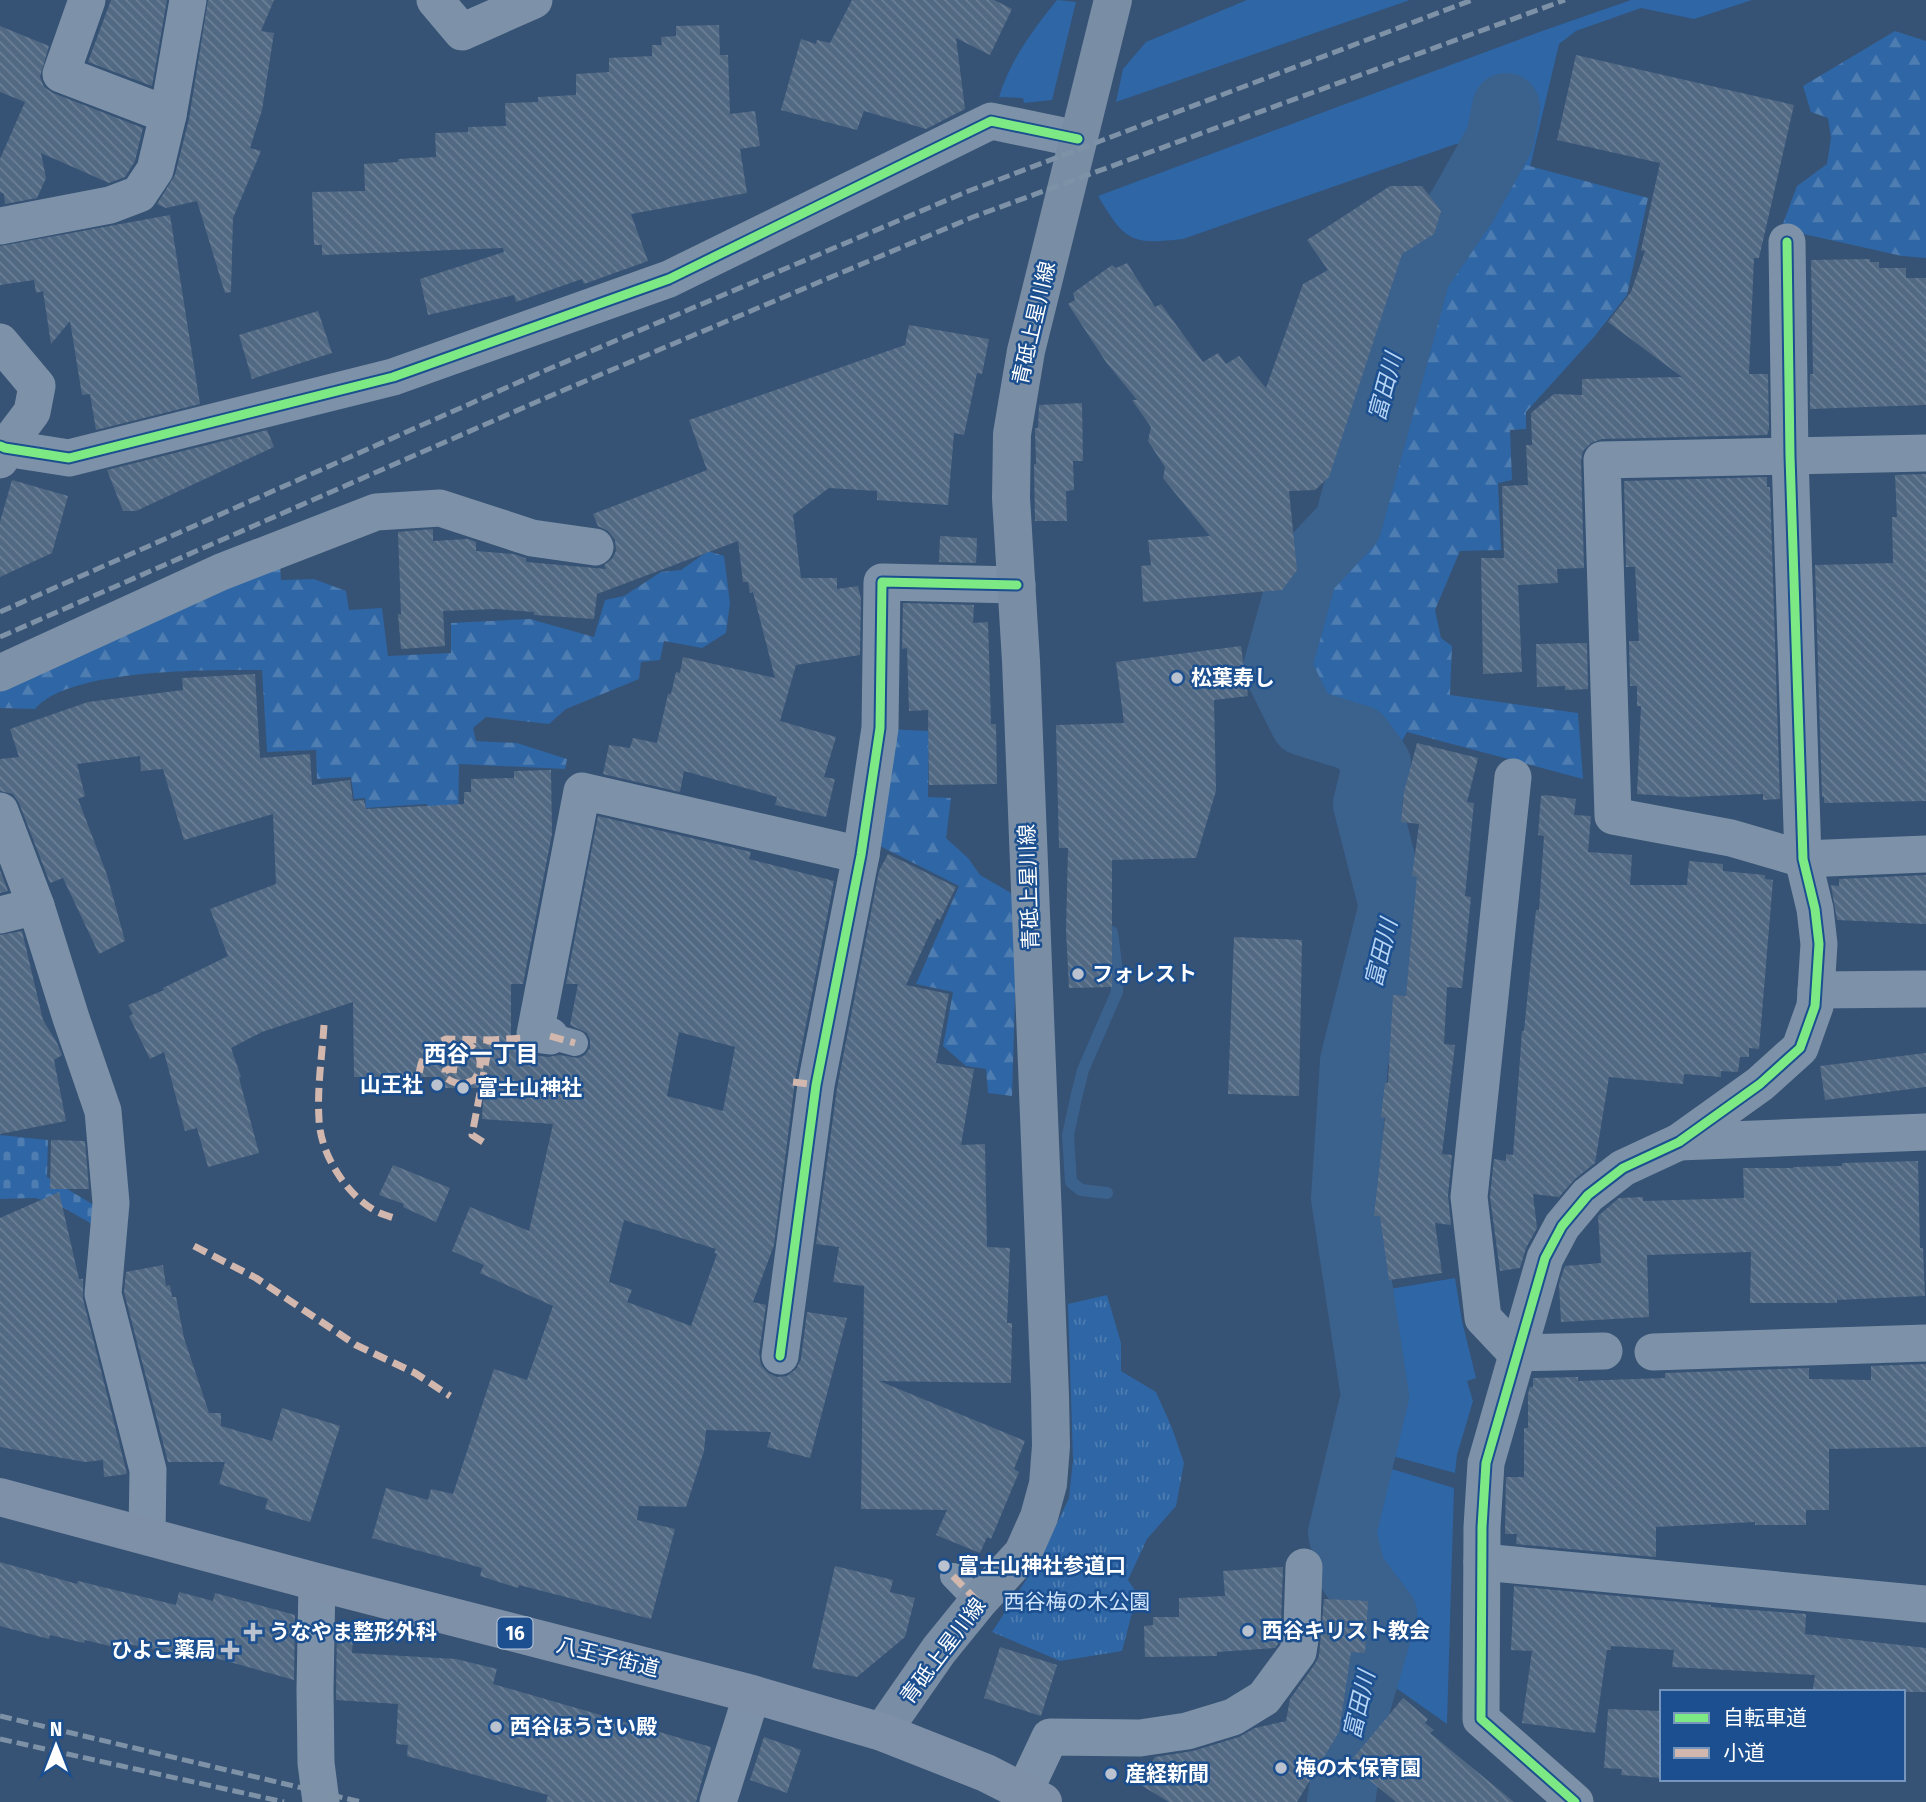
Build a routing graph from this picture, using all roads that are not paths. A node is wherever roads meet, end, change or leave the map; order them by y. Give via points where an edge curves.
1 (88, 0) edge
2 (187, 0) edge
3 (435, 0) edge
4 (534, 0) edge
5 (1113, 0) edge
6 (168, 115) junction
7 (1078, 139) junction
8 (0, 226) edge
9 (1787, 242) dead end
10 (0, 342) edge
11 (2, 451) edge
12 (1926, 453) edge
13 (1790, 456) junction
14 (596, 547) dead end
15 (1017, 585) junction
16 (0, 673) edge
17 (1513, 776) dead end
18 (0, 811) edge
19 (1926, 854) edge
20 (861, 855) junction
21 (1803, 859) junction
22 (36, 906) junction
23 (0, 915) edge
24 (1926, 989) edge
25 (1816, 990) junction
26 (562, 1040) dead end
27 (1926, 1132) edge
28 (1679, 1142) junction
29 (1926, 1343) edge
30 (1604, 1351) dead end
31 (1653, 1352) dead end
32 (1516, 1353) junction
33 (780, 1356) dead end
34 (0, 1497) edge
35 (148, 1535) junction
36 (1482, 1562) junction
37 (1304, 1567) dead end
38 (317, 1582) junction
39 (1926, 1604) edge
40 (752, 1695) junction
41 (882, 1732) junction
42 (1034, 1797) edge
43 (321, 1802) edge
44 (718, 1802) edge
45 (1575, 1802) edge

1 - 6 street via 61,74
2 - 6 street
3 - 4 street via 462,32
5 - 7 main road, 青砥上星川線
6 - 8 street via 155,170 139,194 110,205
7 - 11 street via 991,121 669,279 393,377 69,458
7 - 15 main road, 青砥上星川線 via 1026,351 1014,421 1011,498
9 - 13 street
10 - 11 street via 37,386 32,412
12 - 13 street
13 - 21 street
13 - 21 street via 1602,460 1613,816 1731,838
14 - 16 street via 532,538 440,508 376,512 221,572
15 - 20 street via 882,582 880,728
15 - 41 main road, 青砥上星川線 via 1051,1446 1048,1484 1023,1553 965,1589 939,1650
17 - 32 street via 1469,1196 1483,1318
18 - 22 street
19 - 21 street
20 - 26 street via 582,790 535,1034
20 - 33 street via 805,1083
21 - 25 street via 1819,944
22 - 23 street
22 - 35 street via 103,1111 111,1203 103,1294 148,1470
24 - 25 street
25 - 28 street via 1800,1048 1760,1084
27 - 28 street
28 - 32 street via 1623,1168 1588,1195 1562,1226 1545,1258
29 - 31 street
30 - 32 street
32 - 36 street via 1486,1463
34 - 35 highway, 八王子街道 / 16
35 - 38 highway, 八王子街道 / 16
36 - 39 street
36 - 45 street via 1480,1719
37 - 42 street via 1298,1652 1264,1698 1233,1717 1187,1731 1140,1738 1050,1737
38 - 40 highway, 八王子街道 / 16
38 - 43 street via 316,1763
40 - 41 highway, 八王子街道 / 16
40 - 44 street
41 - 42 highway, 八王子街道 / 16

